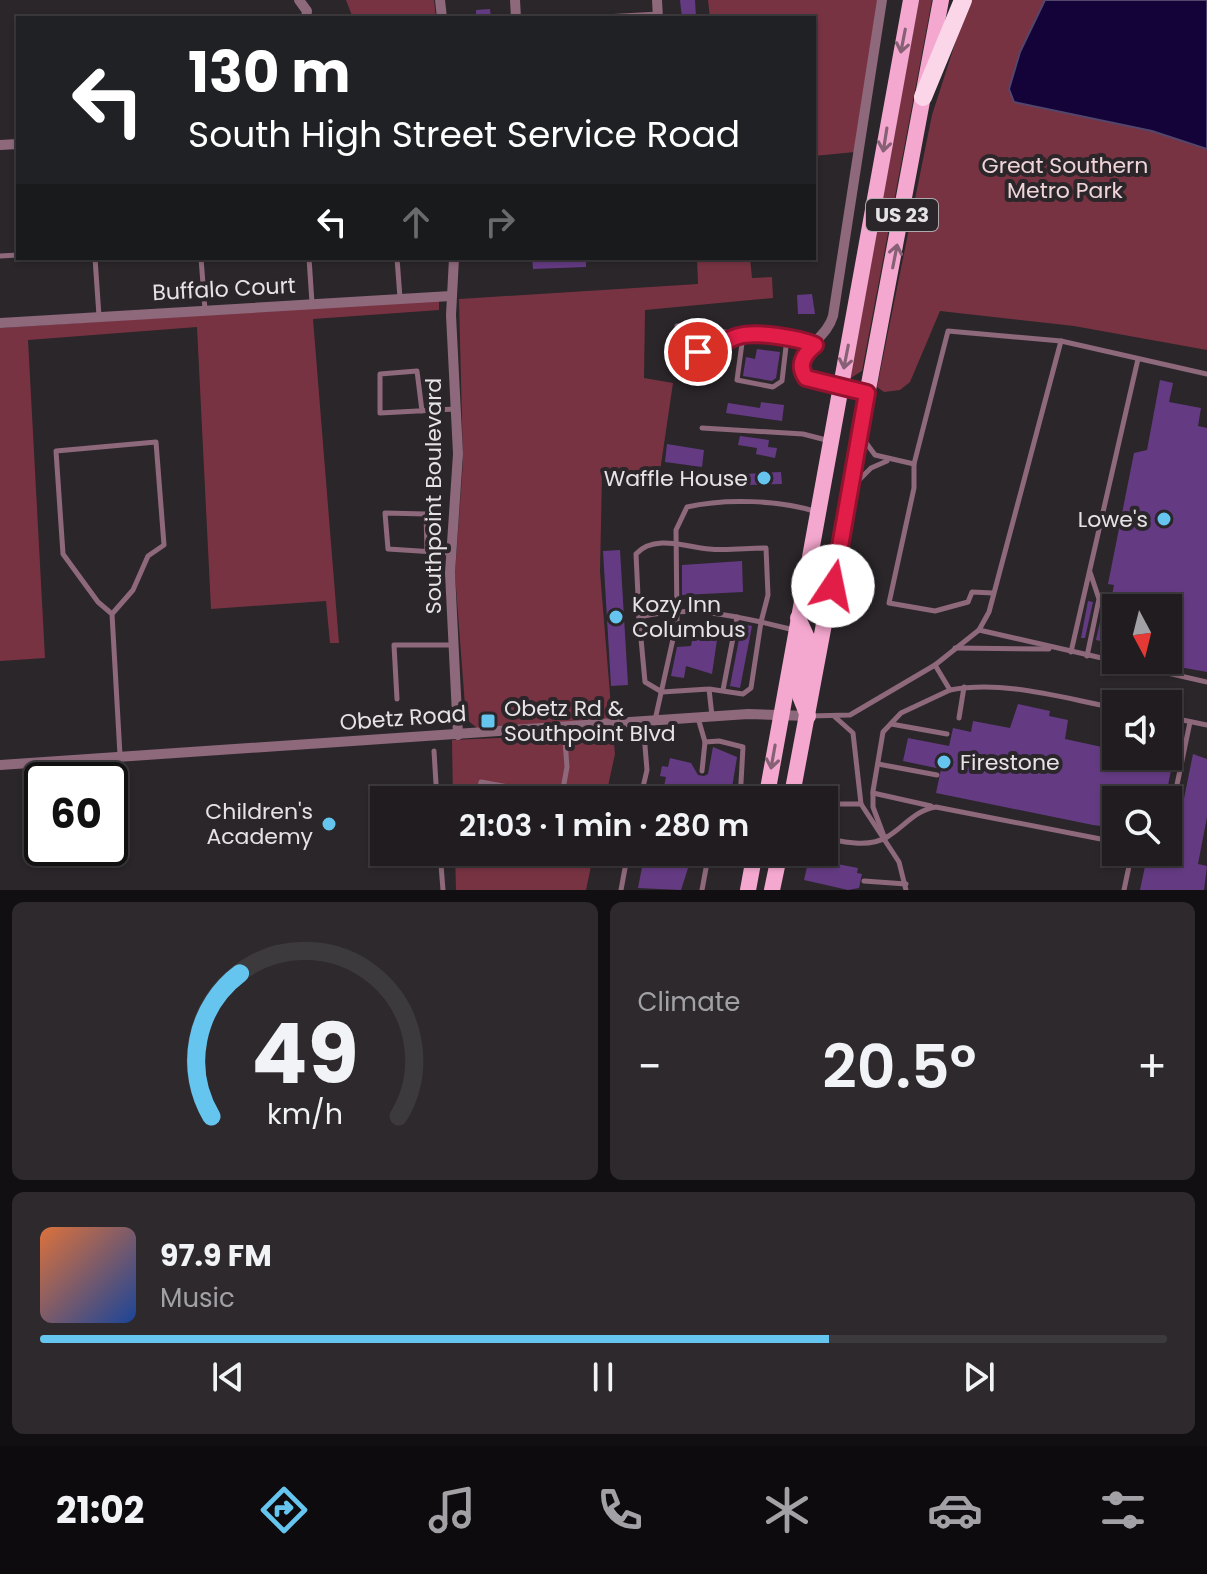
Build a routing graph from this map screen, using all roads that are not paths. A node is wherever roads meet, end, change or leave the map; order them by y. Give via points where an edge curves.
1 (657, 0) edge
2 (882, 0) edge
3 (911, 0) edge
4 (941, 0) edge
5 (963, 0) edge
6 (658, 16) edge
7 (923, 97) junction
8 (95, 260) edge
9 (201, 260) edge
10 (309, 260) edge
11 (397, 260) edge
12 (454, 260) edge
13 (451, 296) junction
14 (400, 299) junction
15 (312, 304) junction
16 (205, 311) junction
17 (99, 317) junction
18 (0, 323) edge
19 (677, 326) dead end
20 (741, 336) junction
21 (787, 338) junction
22 (1061, 341) junction
23 (815, 345) junction
24 (682, 354) dead end
25 (1138, 359) junction
26 (1207, 374) edge
27 (840, 387) junction
28 (867, 393) junction
29 (456, 409) junction
30 (422, 411) junction
31 (702, 428) dead end
32 (861, 432) junction
33 (831, 441) junction
34 (888, 461) junction
35 (914, 464) junction
36 (850, 492) junction
37 (817, 512) junction
38 (674, 542) junction
39 (427, 550) junction
40 (451, 553) junction
41 (1089, 571) junction
42 (993, 593) junction
43 (677, 609) junction
44 (112, 614) junction
45 (639, 617) junction
46 (737, 617) junction
47 (761, 622) junction
48 (796, 623) junction
49 (979, 630) junction
50 (453, 645) junction
51 (954, 647) junction
52 (1058, 649) junction
53 (1071, 652) junction
54 (1087, 656) junction
55 (935, 665) junction
56 (1207, 682) edge
57 (964, 687) junction
58 (709, 689) junction
59 (723, 690) junction
60 (950, 690) junction
61 (662, 692) junction
62 (397, 699) dead end
63 (1102, 705) edge
64 (781, 715) junction
65 (808, 716) junction
66 (712, 717) junction
67 (834, 717) junction
68 (698, 718) junction
69 (959, 718) dead end
70 (1182, 720) edge
71 (649, 722) junction
72 (1190, 722) junction
73 (890, 724) junction
74 (1207, 725) edge
75 (564, 728) junction
76 (947, 734) dead end
77 (458, 735) junction
78 (705, 742) junction
79 (434, 751) dead end
80 (120, 756) junction
81 (878, 764) junction
82 (0, 765) edge
83 (702, 771) dead end
84 (937, 775) dead end
85 (436, 786) edge
86 (480, 786) edge
87 (501, 786) edge
88 (564, 786) edge
89 (643, 786) edge
90 (741, 786) edge
91 (768, 786) edge
92 (794, 786) edge
93 (1177, 786) edge
94 (873, 793) junction
95 (838, 804) edge
96 (861, 804) junction
97 (936, 807) junction
98 (885, 839) junction
99 (1102, 839) edge
100 (838, 840) edge
101 (441, 866) edge
102 (625, 866) edge
103 (706, 866) edge
104 (752, 866) edge
105 (777, 866) edge
106 (1129, 866) edge
107 (864, 881) dead end
108 (906, 887) edge
109 (443, 890) edge
110 (621, 890) edge
111 (702, 890) edge
112 (748, 890) edge
113 (772, 890) edge
114 (1124, 890) edge

1 - 6 street
2 - 23 street via 833,316
3 -> 27 main road, US 23
4 - 7 main road, US 23
5 - 7 highway
28 -> 7 main road, US 23
8 - 17 lane
9 - 16 lane
10 - 15 lane
11 - 14 lane
12 - 13 street, Southpoint Boulevard
13 - 14 street, Buffalo Court
13 - 29 street, Southpoint Boulevard
14 - 15 street, Buffalo Court
15 - 16 street, Buffalo Court
16 - 17 street, Buffalo Court
17 - 18 street, Buffalo Court
19 - 20 lane
20 - 21 lane
20 - 21 lane via 737,380 773,387 782,381
20 - 24 lane via 714,350
21 - 23 lane
22 - 25 lane
22 - 35 lane via 948,331
22 - 42 lane
23 - 27 street via 804,355 802,371 810,380
25 - 26 lane
25 - 41 lane
27 - 28 street
27 - 33 main road, US 23
28 - 32 main road, US 23
29 - 30 lane
29 - 40 street, Southpoint Boulevard
30 - 30 lane via 380,413 380,374 417,371
31 - 33 lane via 803,434
32 - 34 lane via 875,455
32 - 36 main road, US 23
33 - 37 main road, US 23
34 - 35 lane
34 - 36 lane via 861,475
35 - 42 lane via 914,488 889,603 935,611 968,602 972,592
36 - 65 main road, US 23
37 - 38 lane via 799,506 705,503 687,507
37 - 48 main road, US 23
38 - 43 lane
38 - 45 lane via 636,554
38 - 47 lane via 710,549 766,548 768,595
39 - 39 lane via 388,549 385,513 426,514
39 - 40 lane
40 - 50 street, Southpoint Boulevard
41 - 53 lane
41 - 54 lane via 1099,599
42 - 49 lane
43 - 45 lane
43 - 46 lane
43 - 61 lane
44 - 44 lane via 133,590 148,556 164,545 156,442 56,451 63,554
44 - 80 lane
45 - 61 lane via 645,682
46 - 47 lane
46 - 59 lane
47 - 48 lane
47 - 59 lane via 751,688 743,694
48 - 64 main road, US 23
48 - 65 main road via 808,640 800,696
49 - 51 lane
49 - 52 lane
50 - 62 lane via 394,645
50 - 77 street, Southpoint Boulevard
51 - 52 lane
51 - 55 lane
52 - 53 lane
53 - 54 lane
54 - 56 lane
55 - 60 lane
55 - 67 lane via 850,715
57 - 60 lane
57 - 63 lane via 1000,686
57 - 69 lane
58 - 59 lane
58 - 61 lane
58 - 66 lane
60 - 73 lane via 901,713
61 - 71 lane
64 - 65 street, Obetz Road
64 - 66 street, Obetz Road
64 -> 91 main road, US 23
65 - 67 lane
65 - 92 main road, US 23
66 - 68 street, Obetz Road
67 - 96 lane via 853,733
68 - 71 street, Obetz Road
68 - 78 lane
70 - 72 lane
71 - 75 street, Obetz Road
71 - 89 lane
72 - 74 lane
72 - 93 lane
73 - 76 lane
73 - 81 lane via 883,732
75 - 77 street, Obetz Road
75 - 88 lane
77 - 80 street, Obetz Road
78 - 83 lane
78 - 90 lane via 743,747
79 - 85 lane
80 - 82 street, Obetz Road
81 - 84 lane
81 - 94 lane
86 - 87 lane
94 - 97 lane
94 - 98 lane
95 - 96 lane
96 - 98 lane
97 - 98 lane via 918,813
97 - 99 lane
98 - 100 lane
98 - 108 lane
101 - 109 lane
102 - 110 lane
103 - 111 lane
104 - 112 main road
105 - 113 main road
106 - 114 lane
107 - 108 lane

